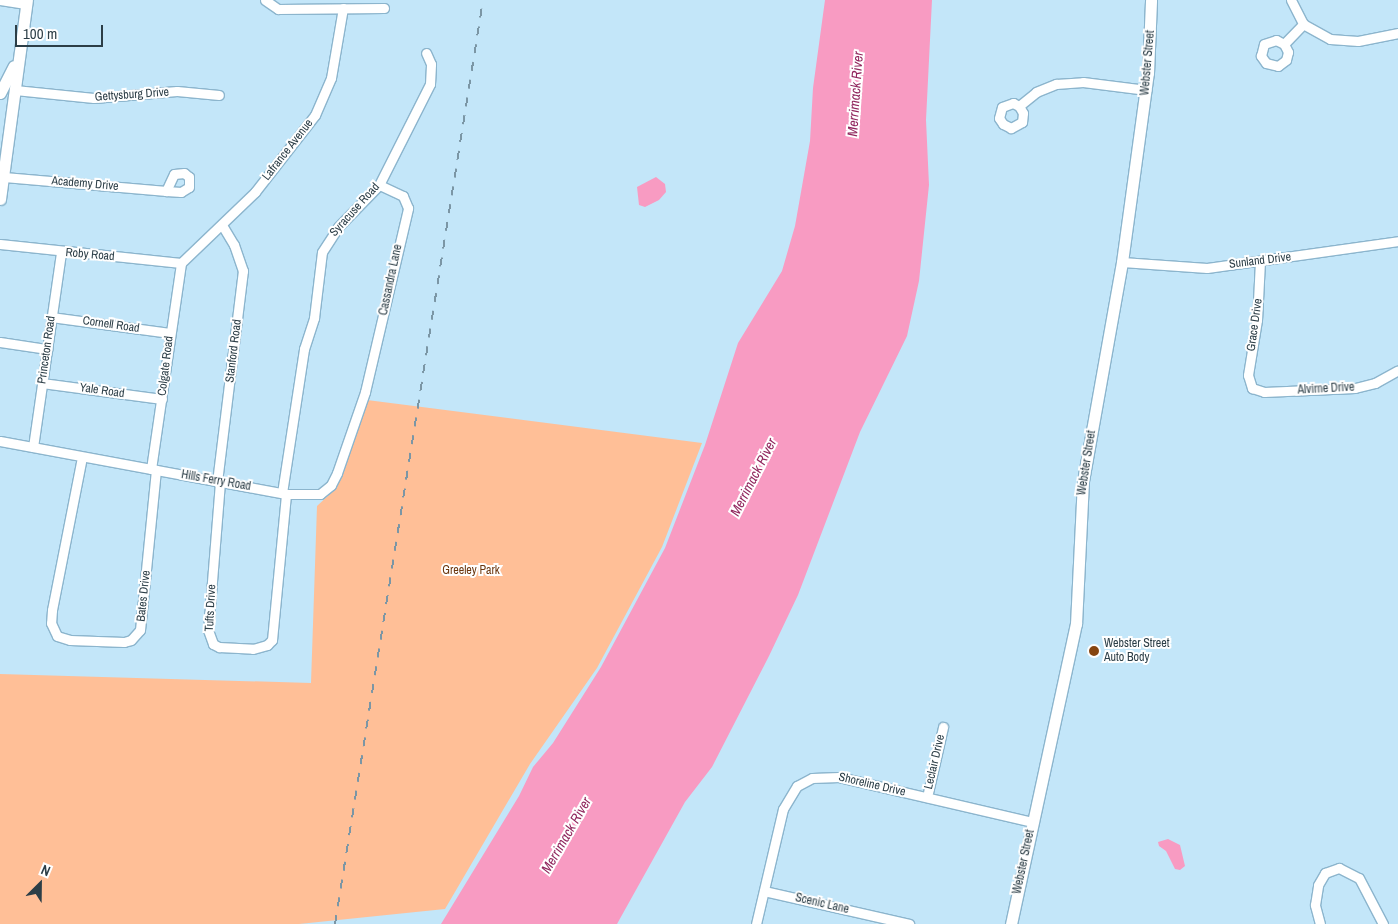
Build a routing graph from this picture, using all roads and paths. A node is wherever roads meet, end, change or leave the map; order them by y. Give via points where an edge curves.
1 (0, 0) edge
2 (265, 0) edge
3 (1151, 0) edge
4 (1291, 0) edge
5 (27, 2) edge
6 (343, 8) junction
7 (384, 8) dead end
8 (1303, 24) junction
9 (1398, 32) edge
10 (1284, 44) dead end
11 (426, 53) dead end
12 (20, 55) junction
13 (15, 90) junction
14 (1146, 90) junction
15 (0, 93) edge
16 (219, 95) dead end
17 (1020, 106) dead end
18 (4, 145) edge
19 (4, 176) junction
20 (379, 184) junction
21 (166, 191) dead end
22 (0, 199) edge
23 (222, 225) junction
24 (1398, 242) edge
25 (0, 244) edge
26 (61, 253) junction
27 (1260, 261) junction
28 (1122, 262) junction
29 (181, 263) junction
30 (51, 317) junction
31 (170, 333) junction
32 (0, 342) edge
33 (47, 349) junction
34 (1398, 370) edge
35 (42, 383) junction
36 (1252, 388) joint
37 (365, 392) joint
38 (162, 399) junction
39 (0, 441) edge
40 (33, 447) junction
41 (82, 457) junction
42 (153, 470) junction
43 (218, 482) junction
44 (284, 494) junction
45 (943, 727) dead end
46 (927, 797) junction
47 (1032, 822) junction
48 (764, 891) junction
49 (756, 924) edge
50 (909, 924) edge
51 (1011, 924) edge
52 (1320, 924) edge
53 (1383, 924) edge

1 - 5 street
2 - 6 street via 278,8
3 - 14 main road, Webster Street
4 - 8 street
5 - 12 main road
6 - 7 street
6 - 23 street, Lafrance Avenue via 330,78 315,115 261,185
8 - 9 street via 1317,34 1344,42
8 - 10 street
11 - 20 street, Syracuse Road via 431,64 430,84
12 - 13 main road
12 - 15 main road
13 - 16 street, Gettysburg Drive via 94,98 177,91
13 - 18 main road
14 - 17 street via 1062,82 1043,88
14 - 28 main road, Webster Street
18 - 19 main road
19 - 21 street, Academy Drive
19 - 22 main road
20 - 37 street, Cassandra Lane via 403,196 408,208
20 - 44 street, Syracuse Road via 338,227 322,252 314,318 304,349
23 - 29 street, Lafrance Avenue
23 - 43 street, Stanford Road via 234,245 242,271
24 - 27 street, Sunland Drive
25 - 26 street, Roby Road
26 - 29 street, Roby Road
26 - 30 street, Princeton Road
27 - 28 street, Sunland Drive via 1191,268
27 - 36 street, Grace Drive via 1257,320 1248,375
28 - 47 main road, Webster Street via 1083,481 1076,624
29 - 31 street, Colgate Road
30 - 31 street, Cornell Road
30 - 33 street, Princeton Road
31 - 38 street, Colgate Road
32 - 33 street
33 - 35 street, Princeton Road
34 - 36 street, Alvirne Drive via 1375,383 1355,388 1264,392
35 - 38 street, Yale Road
35 - 40 street, Princeton Road
37 - 44 street, Hills Ferry Road via 331,485 314,496
38 - 42 street, Colgate Road
39 - 40 street, Hills Ferry Road
40 - 41 street, Hills Ferry Road
41 - 42 street, Hills Ferry Road
41 - 42 street, Bates Drive via 51,624 57,636 70,640 124,642 131,640 140,630
42 - 43 street, Hills Ferry Road
43 - 44 street, Hills Ferry Road
43 - 44 street, Tufts Drive via 208,630 213,644 226,648 253,649 272,640
45 - 46 street, Leclair Drive
46 - 47 street, Shoreline Drive
46 - 48 street, Shoreline Drive via 830,775 805,781 792,793 783,809
47 - 51 main road, Webster Street
48 - 49 street, Shoreline Drive
48 - 50 street, Scenic Lane
52 - 53 street via 1314,905 1318,885 1325,873 1339,868 1359,878

